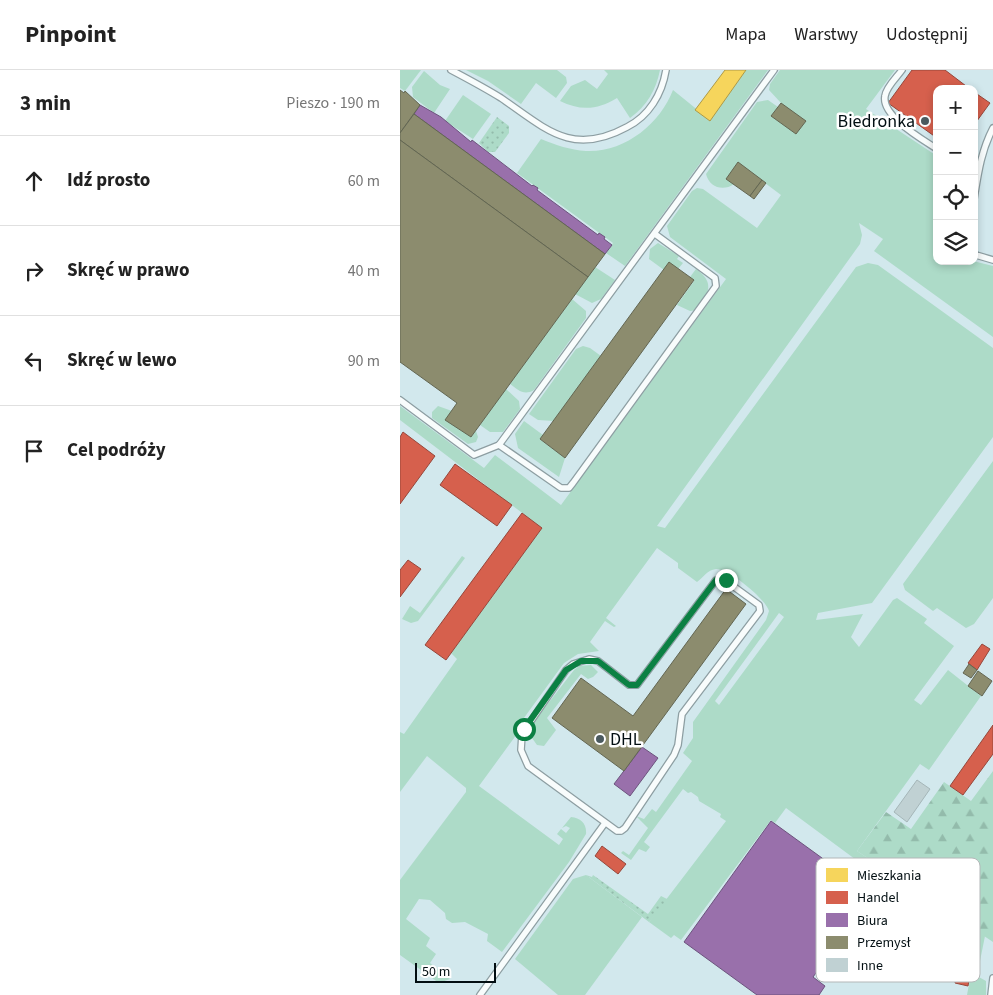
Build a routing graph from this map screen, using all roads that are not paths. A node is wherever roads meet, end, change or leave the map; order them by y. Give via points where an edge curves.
1 (451, 70) edge
2 (666, 70) edge
3 (774, 70) edge
4 (902, 70) edge
5 (993, 128) edge
6 (933, 146) edge
7 (978, 161) edge
8 (655, 234) junction
9 (978, 256) edge
10 (993, 260) edge
11 (400, 400) edge
12 (499, 445) junction
13 (605, 823) junction
14 (993, 978) edge
15 (480, 995) edge
16 (991, 995) edge

1 - 2 lane via 499,97 545,129 562,137 588,141 617,133 646,114 663,86
3 - 8 lane
4 - 6 lane via 887,90 885,105 892,116
5 - 7 lane
8 - 12 lane
8 - 12 lane via 715,278 716,286 573,483 569,488 561,488
9 - 10 lane
11 - 12 lane via 474,455
13 - 13 lane via 528,766 521,750 524,729 566,670 581,661 598,661 629,685 637,685 716,580 726,580 759,605 758,615 682,714 674,755 625,828 617,831
13 - 15 lane
14 - 16 lane

